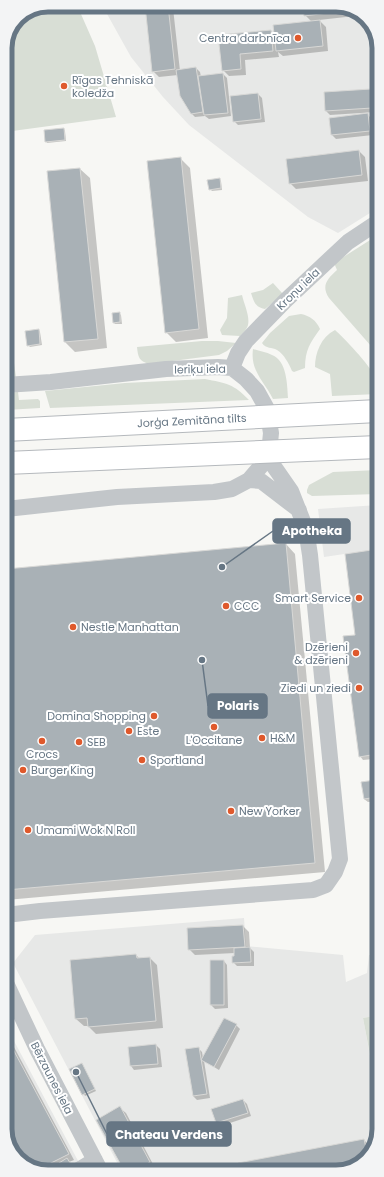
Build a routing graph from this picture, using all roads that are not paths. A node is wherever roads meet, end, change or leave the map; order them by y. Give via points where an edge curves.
1 (372, 226) edge
2 (232, 368) junction
3 (12, 385) edge
4 (372, 412) edge
5 (12, 430) edge
6 (372, 447) edge
7 (266, 455) junction
8 (12, 463) edge
9 (249, 480) junction
10 (12, 508) edge
11 (299, 510) junction
12 (12, 915) edge
13 (12, 996) edge
14 (97, 1165) edge

1 - 2 street, Kroņu iela via 348,242 285,301 246,341
2 - 3 street, Ieriķu iela via 166,369
2 - 7 street, Ieriķu iela via 257,390 267,409 271,433
4 - 5 main road, Jorģa Zemitāna tilts, bridge
6 - 8 main road, bridge
7 - 9 street, Ieriķu iela via 261,466
7 - 11 street via 291,491
9 - 10 street, Ieriķu iela via 232,489 214,492 117,497
9 - 11 street via 261,481
11 - 12 street via 306,529 310,555 340,859 326,886 313,890
13 - 14 street, Bērzaunes iela

